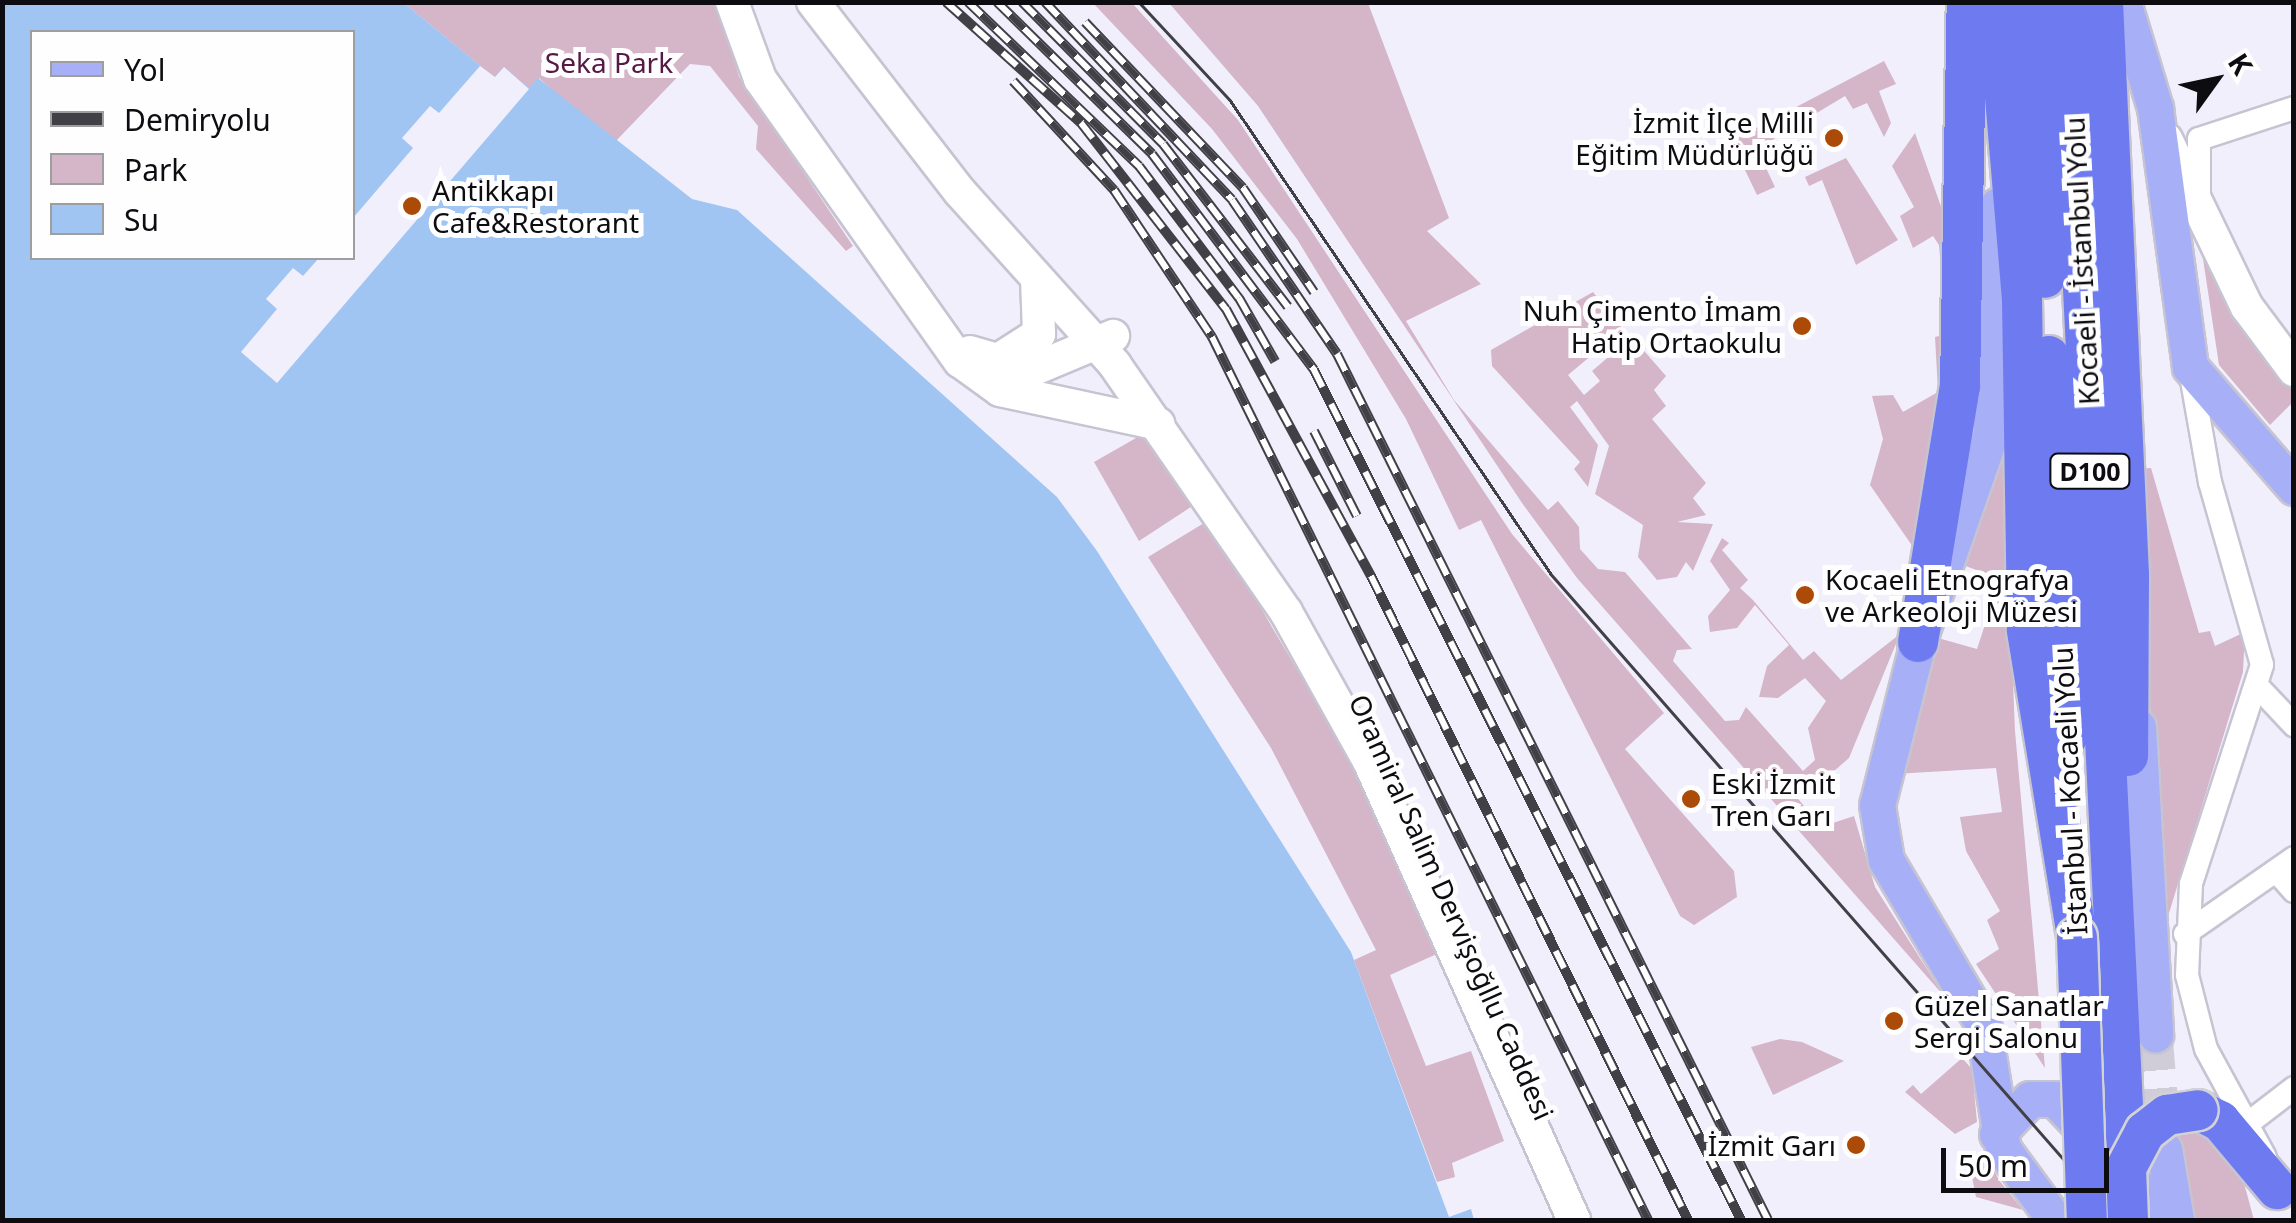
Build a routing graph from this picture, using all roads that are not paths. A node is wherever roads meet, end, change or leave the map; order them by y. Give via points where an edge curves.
1 (732, 2) edge
2 (813, 2) edge
3 (1967, 2) edge
4 (2032, 2) edge
5 (2069, 2) edge
6 (2103, 2) edge
7 (2123, 2) edge
8 (1997, 21) edge
9 (881, 89) junction
10 (2154, 108) junction
11 (2294, 108) edge
12 (2199, 214) junction
13 (1036, 279) junction
14 (917, 300) junction
15 (1114, 351) junction
16 (991, 365) junction
17 (2190, 367) junction
18 (2294, 370) edge
19 (1054, 401) junction
20 (1158, 424) junction
21 (2294, 486) edge
22 (2129, 575) junction
23 (1918, 642) junction
24 (2260, 690) junction
25 (2294, 725) edge
26 (2285, 865) edge
27 (2294, 890) edge
28 (2185, 934) junction
29 (2105, 939) junction
30 (2154, 1035) tunnel mouth
31 (2294, 1088) edge
32 (2251, 1121) junction
33 (1997, 1134) junction
34 (2164, 1149) tunnel mouth
35 (2126, 1168) junction
36 (2285, 1197) edge
37 (1574, 1220) edge
38 (1598, 1220) edge
39 (2056, 1220) edge
40 (2087, 1220) edge
41 (2128, 1220) edge
42 (2172, 1220) edge

1 - 14 main road via 760,78
2 - 9 main road
3 - 23 highway via 1960,386
4 - 29 highway, İstanbul - Kocaeli Yolu / D100
5 - 29 highway, Kocaeli - İstanbul Yolu / D100
6 - 22 highway
7 - 10 main road
8 - 23 main road via 1997,396 1982,468
8 - 29 highway via 2022,300 2027,631
9 - 13 main road
9 - 15 main road, Oramiral Salim Dervişoğllu Caddesi
10 - 12 main road
10 - 17 main road
11 - 12 street via 2199,139
12 - 18 main road via 2260,330
13 - 15 main road
13 - 16 main road via 1039,334
14 - 16 main road
14 - 19 main road via 985,381
15 - 16 main road via 1032,370
15 - 19 main road
15 - 20 main road, Oramiral Salim Dervişoğllu Caddesi
15 - 38 main road, Oramiral Salim Dervişoğllu Caddesi via 1281,566 1366,708
17 - 21 main road
17 - 24 street via 2210,482 2258,639
19 - 20 main road
20 - 37 main road, Oramiral Salim Dervişoğllu Caddesi via 1286,612 1369,761
22 - 29 highway
22 - 30 main road
23 - 33 main road via 1878,771 1879,833 1903,894 1984,1024
24 - 25 street
24 - 28 street via 2191,884
26 - 27 street
26 - 28 street
28 - 32 street via 2200,1031
29 - 35 highway, D100
29 - 40 highway, İstanbul - Kocaeli Yolu / D100, bridge
31 - 32 street
32 - 36 street
33 - 39 main road
33 - 42 main road via 2030,1099 2055,1099
34 - 42 main road
35 - 36 highway, bridge via 2151,1125 2198,1110 2220,1121
35 - 41 highway, D100, bridge

